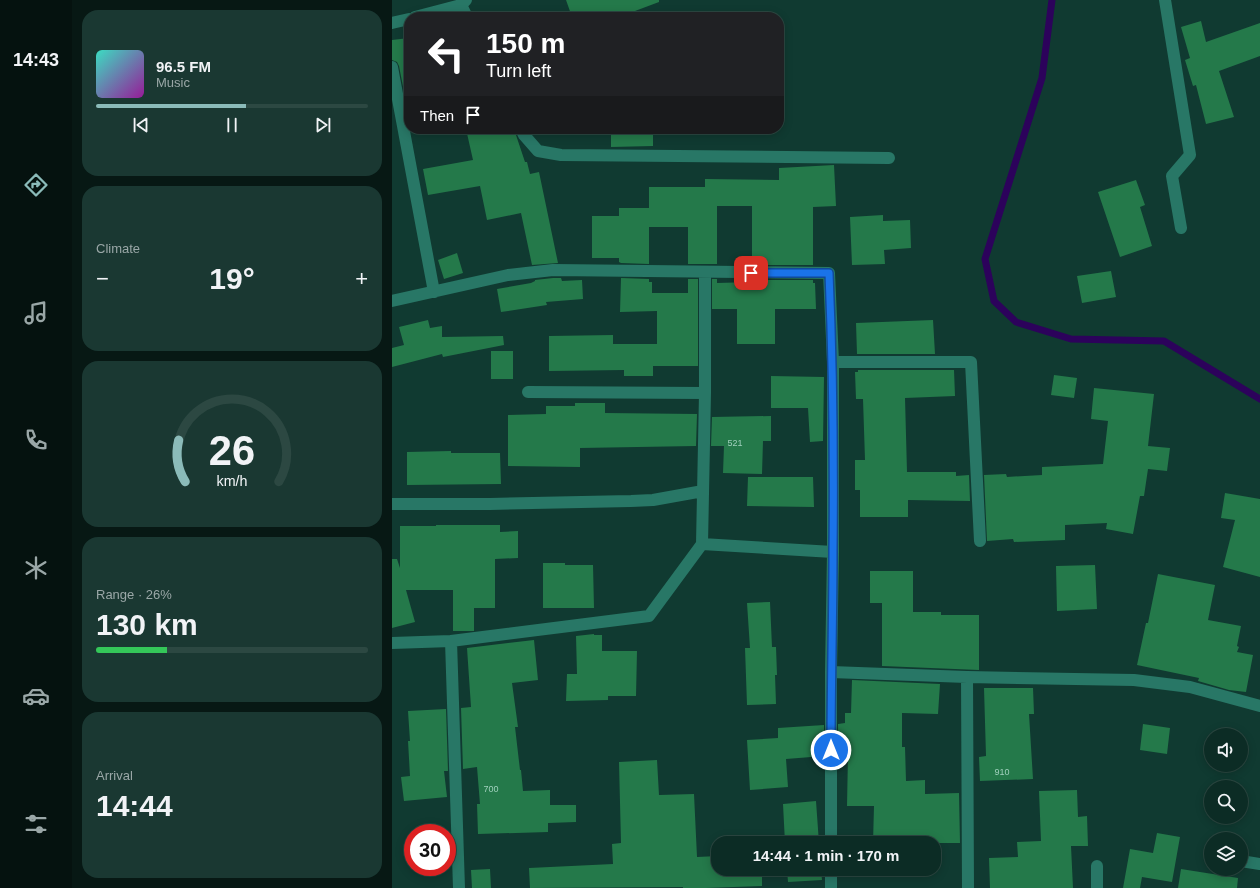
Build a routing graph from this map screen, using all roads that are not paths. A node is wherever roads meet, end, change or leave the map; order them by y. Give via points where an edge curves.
1 (1166, 0) edge
2 (464, 2) edge
3 (431, 12) edge
4 (466, 12) edge
5 (404, 20) edge
6 (392, 23) edge
7 (392, 67) edge
8 (404, 131) edge
9 (405, 134) edge
10 (523, 134) edge
11 (889, 158) dead end
12 (1181, 228) dead end
13 (704, 272) junction
14 (434, 292) junction
15 (392, 301) edge
16 (832, 362) junction
17 (528, 392) dead end
18 (706, 394) junction
19 (703, 491) junction
20 (392, 504) edge
21 (980, 541) dead end
22 (702, 544) junction
23 (833, 552) junction
24 (451, 641) junction
25 (392, 643) edge
26 (831, 672) junction
27 (967, 677) junction
28 (1260, 706) edge
29 (831, 836) edge
30 (1248, 862) edge
31 (1260, 864) edge
32 (1097, 866) dead end
33 (831, 876) edge
34 (459, 888) edge
35 (820, 888) edge
36 (831, 888) edge
37 (968, 888) edge
38 (1097, 888) edge

1 - 12 street via 1190,155 1172,176
2 - 3 street
2 - 4 street
5 - 6 street
7 - 8 street
9 - 14 street
10 - 11 street via 538,151 561,155
13 - 14 street via 554,270 508,275
13 - 16 street via 829,273
13 - 18 street
14 - 15 street
16 - 21 street via 971,362
16 - 23 street
17 - 18 street
18 - 19 street
19 - 20 street via 654,500 631,501
19 - 22 street
22 - 23 street
22 - 24 street via 649,616
23 - 26 street
24 - 25 street
24 - 34 street
26 - 27 street
26 - 29 street
27 - 28 street via 1134,680 1190,687
27 - 37 street
30 - 31 street
32 - 38 street
33 - 36 street
35 - 36 street

